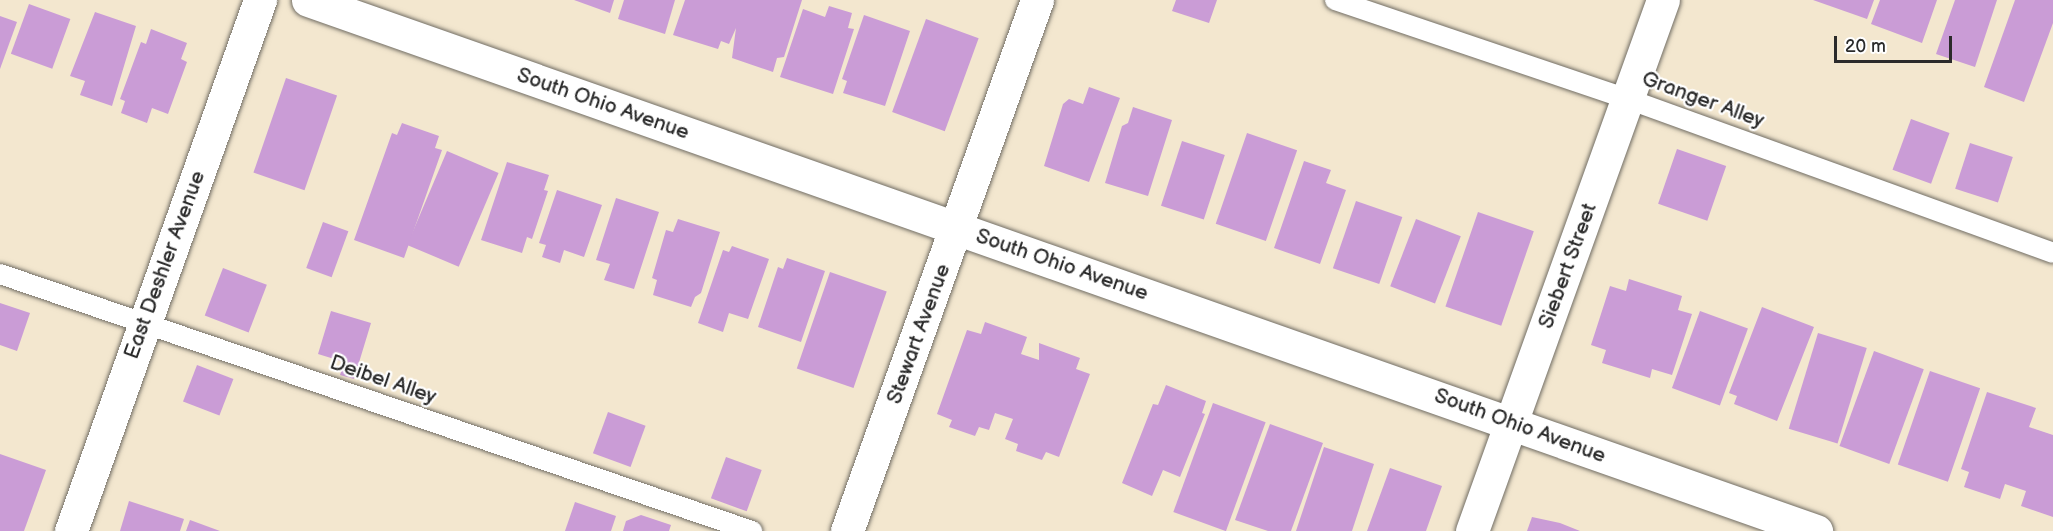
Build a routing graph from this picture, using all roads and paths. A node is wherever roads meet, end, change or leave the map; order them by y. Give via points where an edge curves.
1 (260, 0) edge
2 (308, 0) edge
3 (1037, 0) edge
4 (1335, 0) edge
5 (1663, 0) edge
6 (1629, 99) junction
7 (957, 228) junction
8 (2053, 252) edge
9 (0, 274) edge
10 (144, 324) junction
11 (1510, 423) junction
12 (71, 531) edge
13 (752, 531) edge
14 (848, 531) edge
15 (1472, 531) edge
16 (1816, 531) edge

1 - 10 street, East Deshler Avenue
2 - 7 street, South Ohio Avenue
3 - 7 street, Stewart Avenue
4 - 6 lane, Granger Alley
5 - 6 street, Siebert Street
6 - 8 lane, Granger Alley
6 - 11 street, Siebert Street
7 - 11 street, South Ohio Avenue
7 - 14 street, Stewart Avenue
9 - 10 lane, Deibel Alley
10 - 12 street, East Deshler Avenue
10 - 13 lane, Deibel Alley
11 - 15 street, Siebert Street
11 - 16 street, South Ohio Avenue

